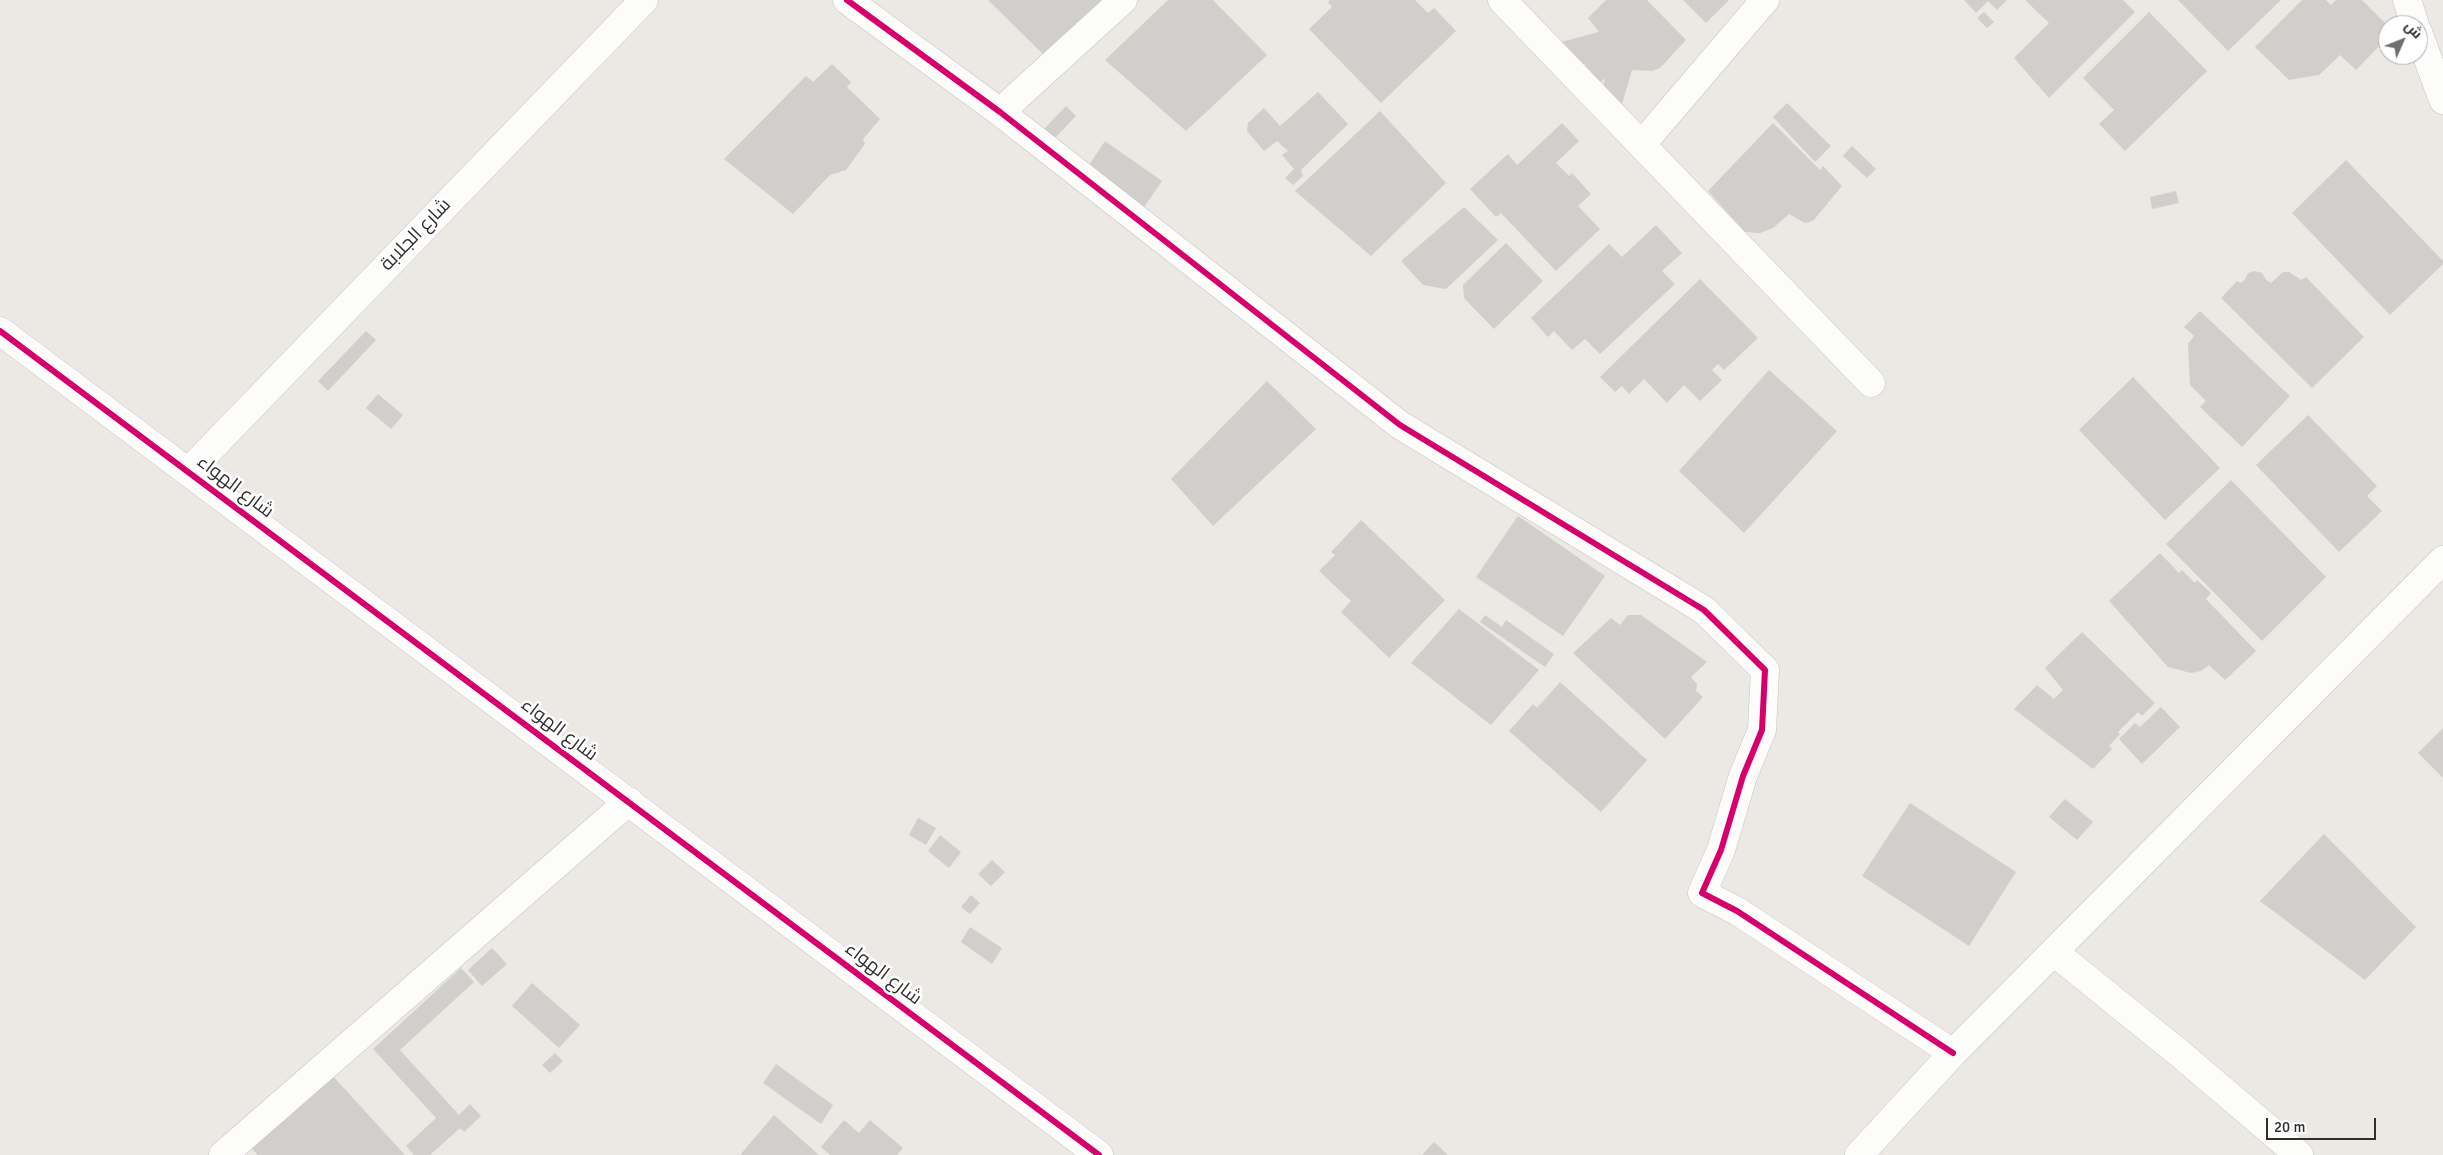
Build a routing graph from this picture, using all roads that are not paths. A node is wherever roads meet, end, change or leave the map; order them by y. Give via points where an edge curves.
1 (644, 0) edge
2 (847, 0) edge
3 (1123, 0) edge
4 (1502, 0) edge
5 (1765, 0) edge
6 (2407, 0) edge
7 (2412, 15) edge
8 (2428, 59) edge
9 (2443, 100) edge
10 (1000, 112) junction
11 (1642, 144) junction
12 (0, 331) edge
13 (1871, 383) dead end
14 (188, 471) junction
15 (2441, 566) edge
16 (629, 801) junction
17 (2054, 952) junction
18 (1953, 1053) junction
19 (223, 1155) edge
20 (1099, 1155) edge
21 (1859, 1155) edge
22 (2299, 1155) edge

1 - 14 street, شارع الجلابة
2 - 10 street
3 - 10 street
4 - 11 street
5 - 11 street
6 - 7 street
8 - 9 street
10 - 18 street via 1400,425 1704,610 1765,670 1762,730 1743,776 1721,850 1702,893 1737,912
11 - 13 street
12 - 14 street, شارع الهواء
14 - 16 street, شارع الهواء
15 - 17 street
16 - 19 street
16 - 20 street, شارع الهواء
17 - 18 street
17 - 22 street
18 - 21 street

